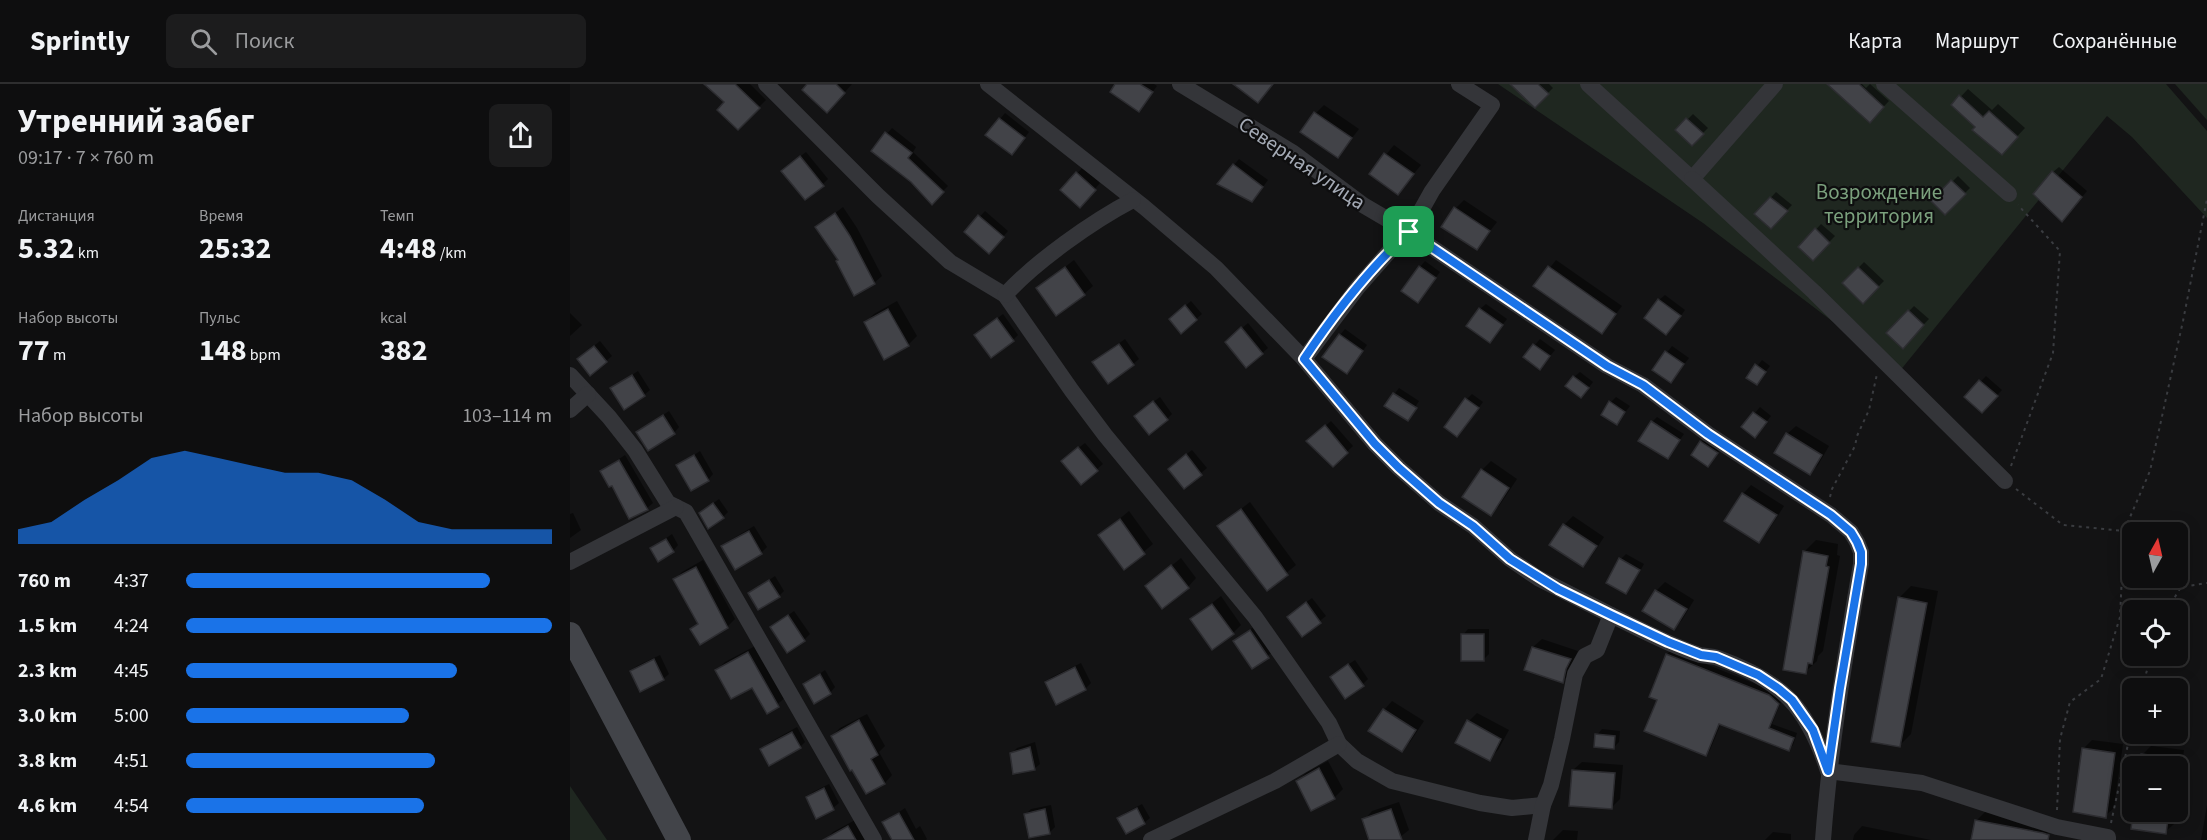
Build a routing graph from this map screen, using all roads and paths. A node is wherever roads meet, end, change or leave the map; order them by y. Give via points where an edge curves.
1 (766, 84) edge
2 (988, 84) edge
3 (1180, 84) edge
4 (1459, 84) edge
5 (1588, 84) edge
6 (1775, 84) edge
7 (1884, 84) edge
8 (1692, 179) junction
9 (2009, 194) joint
10 (2207, 199) edge
11 (1133, 200) junction
12 (1409, 232) junction
13 (1005, 295) junction
14 (1880, 357) junction
15 (1304, 359) junction
16 (570, 375) edge
17 (588, 394) junction
18 (570, 410) edge
19 (2005, 481) junction
20 (676, 507) junction
21 (1831, 515) junction
22 (2128, 522) edge
23 (2122, 531) edge
24 (570, 562) edge
25 (2122, 574) edge
26 (2207, 583) edge
27 (2173, 600) edge
28 (1611, 615) junction
29 (570, 634) edge
30 (1340, 744) junction
31 (2128, 744) edge
32 (1828, 771) junction
33 (1543, 805) junction
34 (2056, 827) junction
35 (2108, 838) edge
36 (679, 840) edge
37 (874, 840) edge
38 (1151, 840) edge
39 (1536, 840) edge
40 (1823, 840) edge

1 - 13 street via 950,262
2 - 11 street
3 - 12 street, Северная улица via 1292,152 1363,205
4 - 12 street via 1492,105 1432,191
5 - 8 street
6 - 8 street
7 - 9 street
8 - 14 street
9 - 19 path via 2060,251 2054,353
10 - 22 path via 2150,471
11 - 13 street via 1064,246
11 - 15 street via 1216,268
12 - 15 street via 1358,287
12 - 21 street, Северная улица via 1607,366 1643,385 1708,434
13 - 30 street via 1099,426 1255,617
14 - 19 street
14 - 21 path via 1869,410 1832,489
15 - 28 street via 1375,444 1439,503 1538,578
16 - 17 street
17 - 18 street
17 - 20 street via 635,450 668,503
19 - 23 path via 2063,525
20 - 24 street
20 - 37 street via 686,512
21 - 32 street, Северная улица via 1851,532 1861,552 1861,564
25 - 34 path via 2120,617 2101,679 2070,702 2060,739
26 - 27 path via 2181,587
28 - 32 street via 1668,642 1758,675 1779,689 1813,730
28 - 33 street via 1596,650 1585,656 1575,674 1551,785
29 - 36 street
30 - 33 street via 1357,761 1392,782 1490,805
30 - 38 street via 1275,781
31 - 35 path
32 - 34 street via 1922,783
32 - 40 street
33 - 39 street
34 - 35 street

